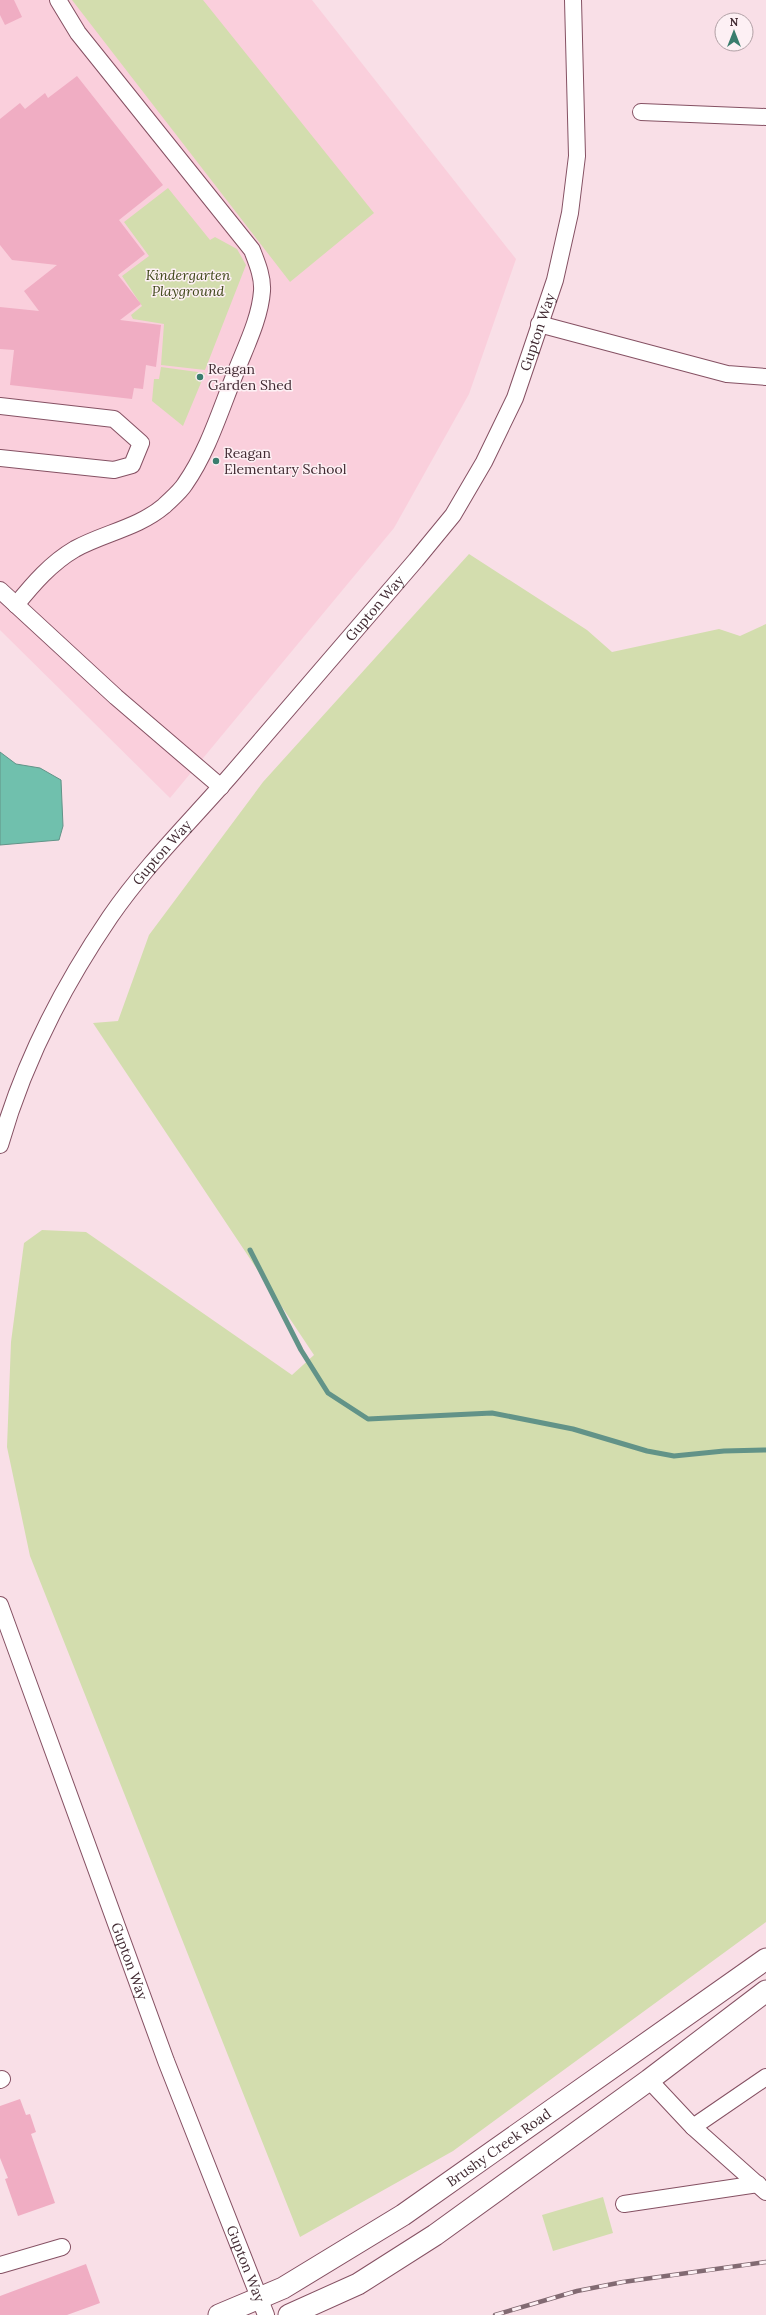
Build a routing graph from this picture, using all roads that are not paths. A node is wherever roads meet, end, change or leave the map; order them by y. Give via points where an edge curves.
1 (58, 0) edge
2 (573, 0) edge
3 (641, 112) dead end
4 (766, 117) edge
5 (539, 324) junction
6 (766, 377) edge
7 (0, 406) edge
8 (0, 458) edge
9 (0, 590) edge
10 (16, 605) junction
11 (221, 786) junction
12 (0, 1145) edge
13 (0, 1604) edge
14 (766, 1959) edge
15 (766, 1991) edge
16 (766, 2077) edge
17 (649, 2080) junction
18 (693, 2127) junction
19 (762, 2188) edge
20 (624, 2204) dead end
21 (62, 2247) dead end
22 (1, 2263) edge
23 (263, 2306) edge
24 (218, 2315) edge
25 (289, 2315) edge

1 - 10 street via 78,33 252,250 260,272 262,290 259,309 208,441 185,485 163,506 133,526 75,549 54,564
2 - 5 street, Gupton Way via 578,156 570,213 555,280
3 - 4 street
5 - 6 street via 727,374
5 - 11 street, Gupton Way via 515,398 484,462 454,514
7 - 8 street via 114,419 141,443 132,465 114,470
9 - 10 street
10 - 11 street via 116,697
11 - 12 street, Gupton Way via 158,856 111,916 75,971 20,1085
13 - 23 street, Gupton Way via 166,2062
14 - 23 main road, Brushy Creek Road via 403,2215 283,2288
15 - 17 main road
16 - 18 street
17 - 18 street
17 - 25 main road via 428,2240 358,2284
18 - 19 street
19 - 20 street
21 - 22 street
23 - 24 main road, Brushy Creek Road

